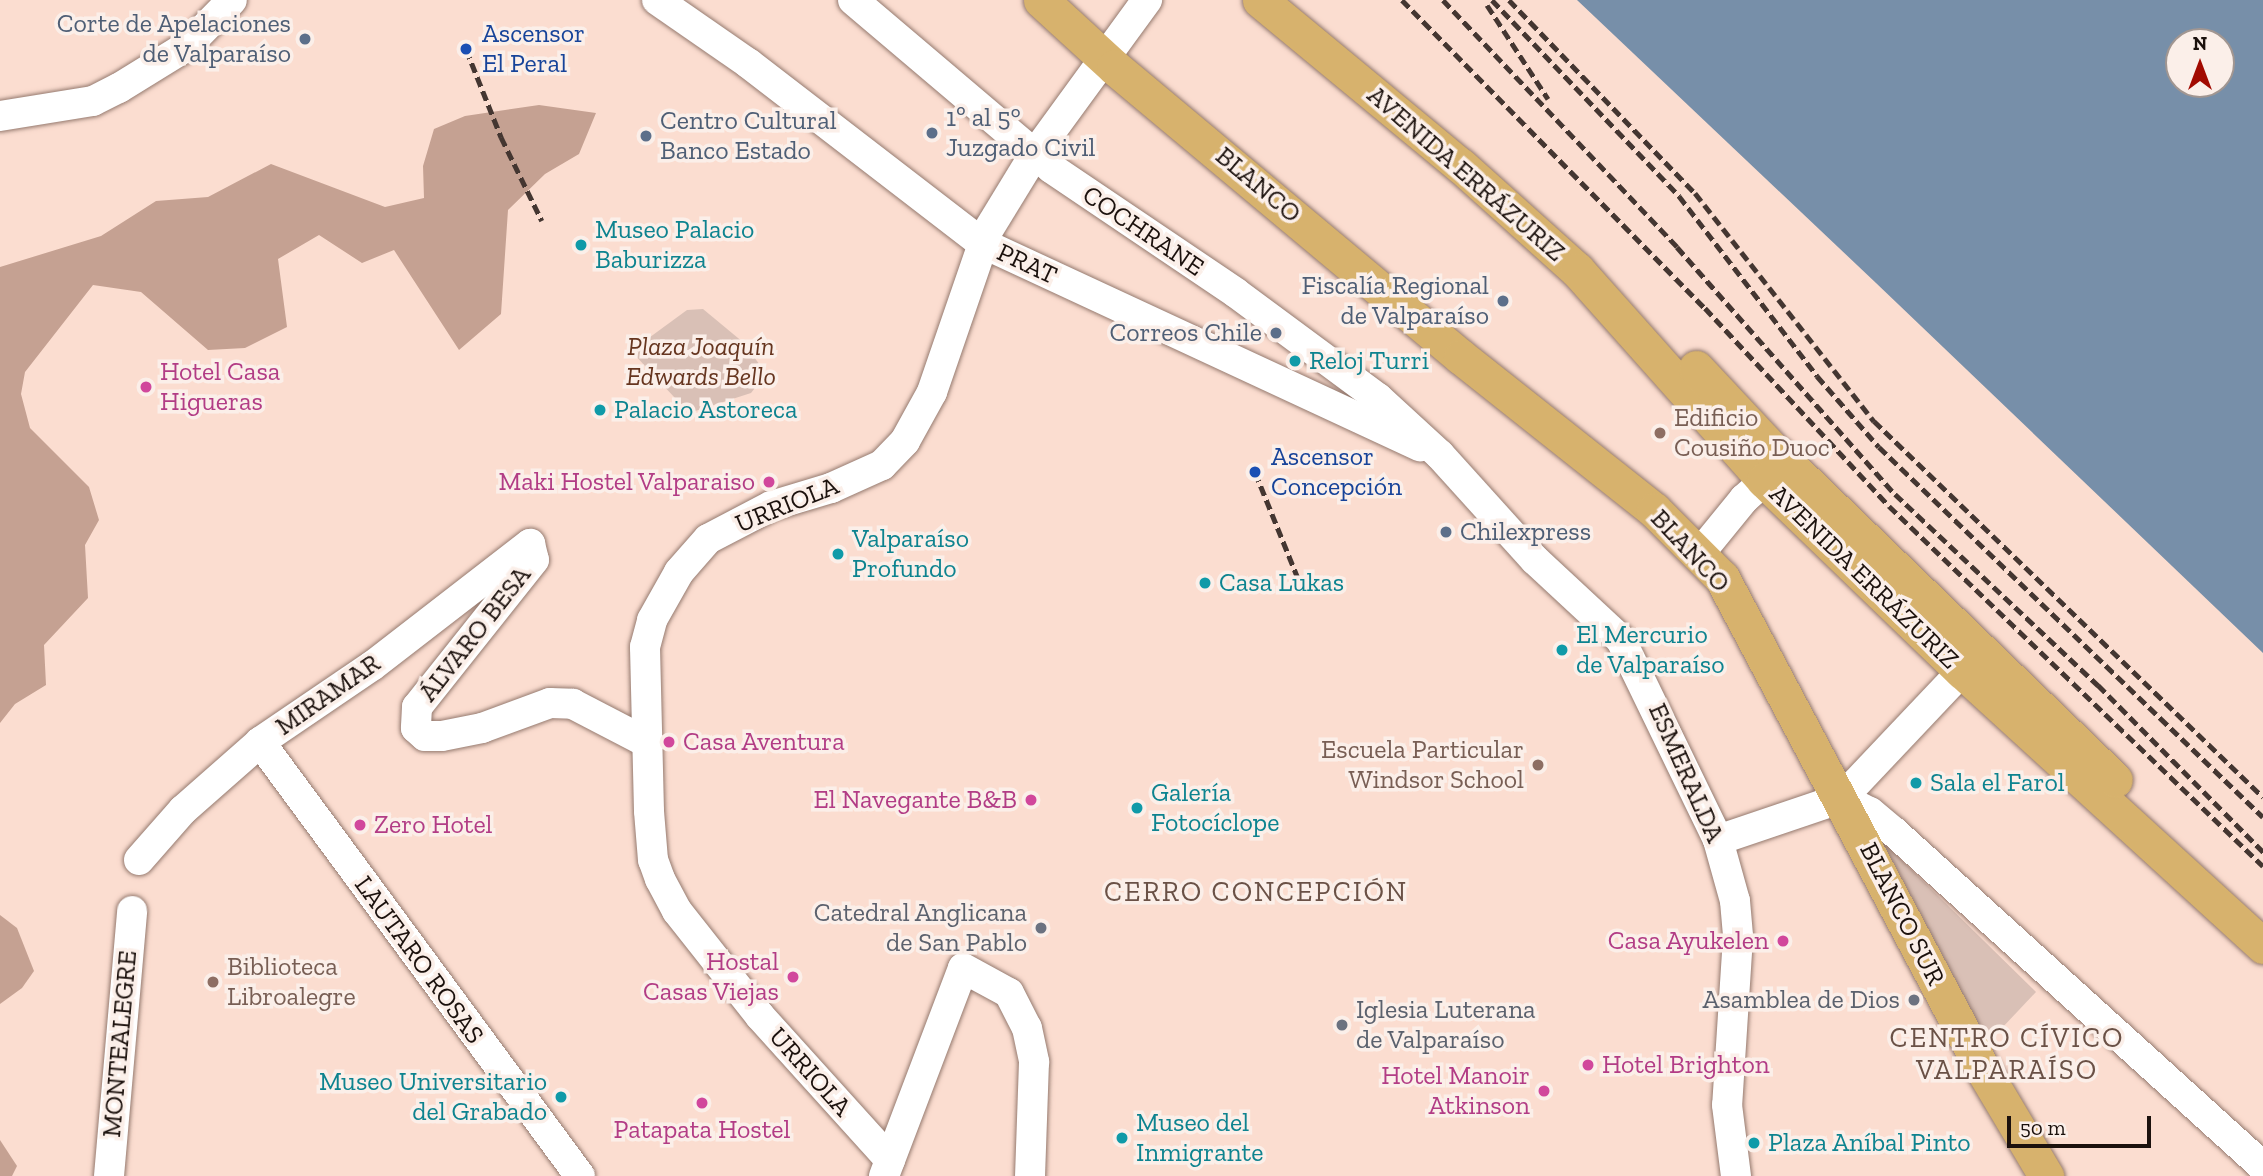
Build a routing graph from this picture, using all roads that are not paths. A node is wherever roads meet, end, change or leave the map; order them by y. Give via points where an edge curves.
1 (232, 0) edge
2 (657, 0) edge
3 (853, 0) edge
4 (1041, 0) edge
5 (1147, 0) edge
6 (1260, 0) edge
7 (1290, 0) edge
8 (1104, 58) junction
9 (0, 116) edge
10 (1034, 155) junction
11 (982, 243) junction
12 (1440, 455) junction
13 (1775, 472) junction
14 (530, 544) joint
15 (1700, 554) junction
16 (1962, 671) junction
17 (260, 742) junction
18 (648, 743) junction
19 (1842, 798) junction
20 (1718, 840) junction
21 (139, 860) dead end
22 (132, 911) dead end
23 (2263, 919) edge
24 (2263, 946) edge
25 (2263, 1167) edge
26 (887, 1168) edge
27 (1732, 1174) edge
28 (109, 1176) edge
29 (580, 1176) edge
30 (1030, 1176) edge
31 (2046, 1176) edge

1 - 9 street via 187,46 93,102
2 - 11 street, PRAT via 748,63
3 - 10 street, COCHRANE
4 - 8 main road, BLANCO
5 - 8 street, URRIOLA
6 - 13 main road, AVENIDA ERRÁZURIZ via 1461,166 1577,270
7 - 13 main road, AVENIDA ERRÁZURIZ via 1578,249
8 - 10 street, URRIOLA
8 - 15 main road, BLANCO via 1461,358 1654,510
10 - 11 street, URRIOLA
10 - 12 street, COCHRANE via 1315,349
11 - 12 street, PRAT
11 - 18 street, URRIOLA via 932,392 905,441 882,465 831,488 771,506 708,539 678,572 652,620 645,646
12 - 20 street, ESMERALDA via 1535,560 1621,640
13 - 15 street
13 - 16 main road, AVENIDA ERRÁZURIZ
13 - 23 main road, AVENIDA ERRÁZURIZ
14 - 17 street, MIRAMAR via 372,666
14 - 18 street, ÁLVARO BESA via 534,560 417,707 416,729 425,736 442,736 482,728 550,703 573,704
15 - 19 main road, BLANCO via 1727,585
16 - 19 street
16 - 24 main road, AVENIDA ERRÁZURIZ
17 - 21 street, MIRAMAR via 183,810
17 - 29 street, LAUTARO ROSAS
18 - 26 street, URRIOLA via 653,860 677,911
19 - 20 street
19 - 25 street via 1870,812 1894,832
19 - 31 main road, BLANCO SUR via 1982,1068
20 - 27 street, ESMERALDA via 1735,901 1738,937 1727,1105
22 - 28 street, MONTEALEGRE
26 - 30 street via 963,968 1009,993 1027,1028 1034,1062

